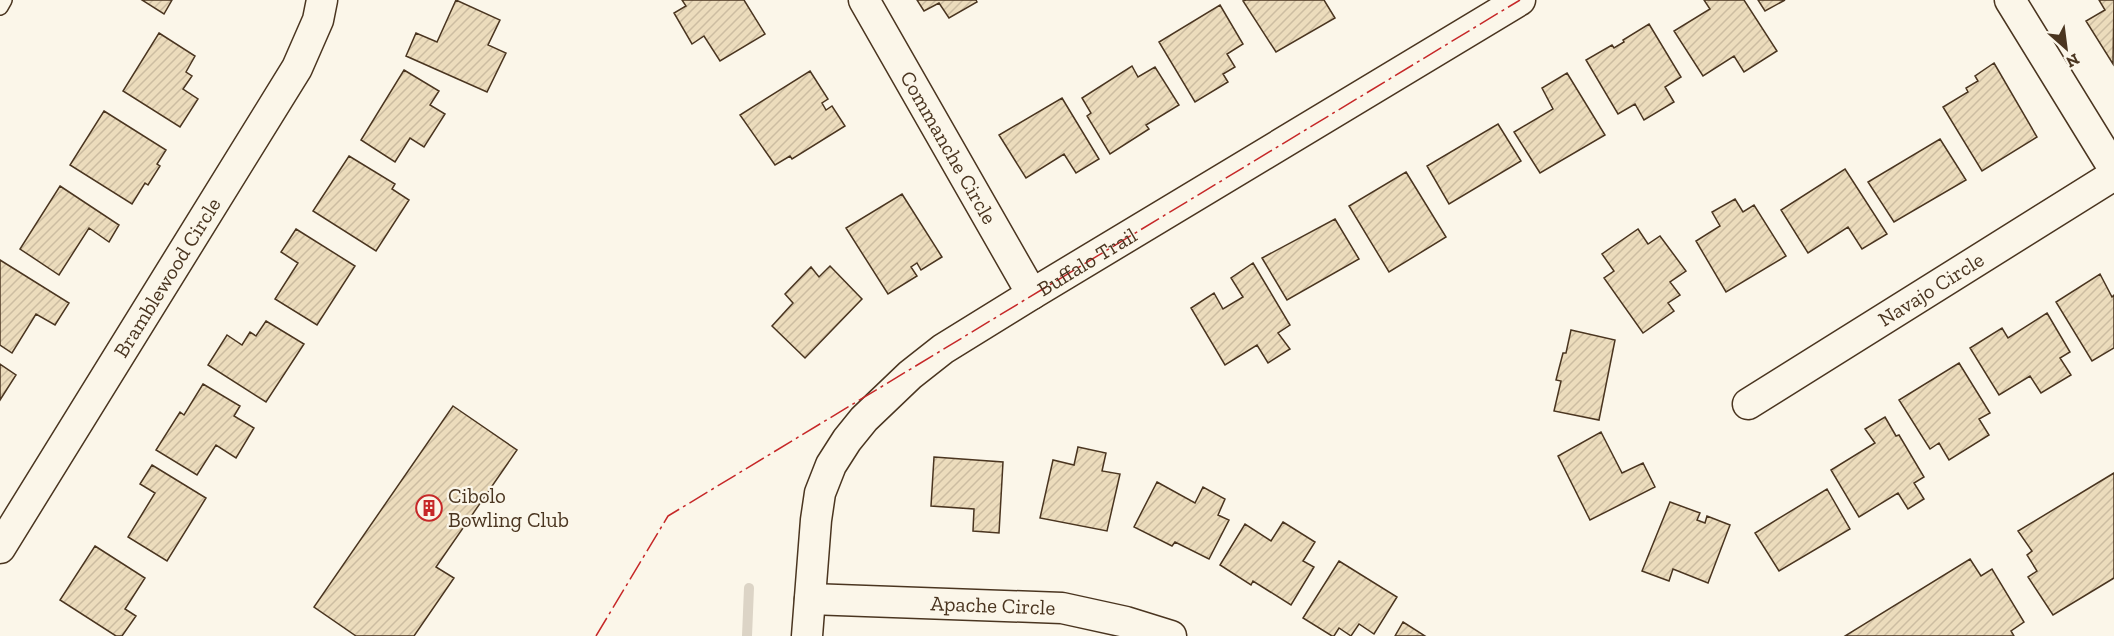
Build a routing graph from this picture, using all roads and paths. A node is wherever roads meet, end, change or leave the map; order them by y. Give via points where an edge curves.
1 (4, 0) edge
2 (322, 0) edge
3 (864, 0) edge
4 (1520, 0) edge
5 (2010, 0) edge
6 (0, 7) edge
7 (2114, 169) edge
8 (2114, 175) edge
9 (1032, 294) junction
10 (1748, 404) dead end
11 (0, 548) edge
12 (810, 599) junction
13 (807, 636) edge
14 (1171, 636) edge

1 - 6 lane
2 - 11 street, Bramblewood Circle via 318,20 297,68
3 - 9 street, Commanche Circle
4 - 9 street, Buffalo Trail
5 - 7 street
8 - 10 street, Navajo Circle
9 - 12 street, Buffalo Trail via 943,350 864,419 847,440 820,493
12 - 13 street, Buffalo Trail
12 - 14 street, Apache Circle via 1062,608

